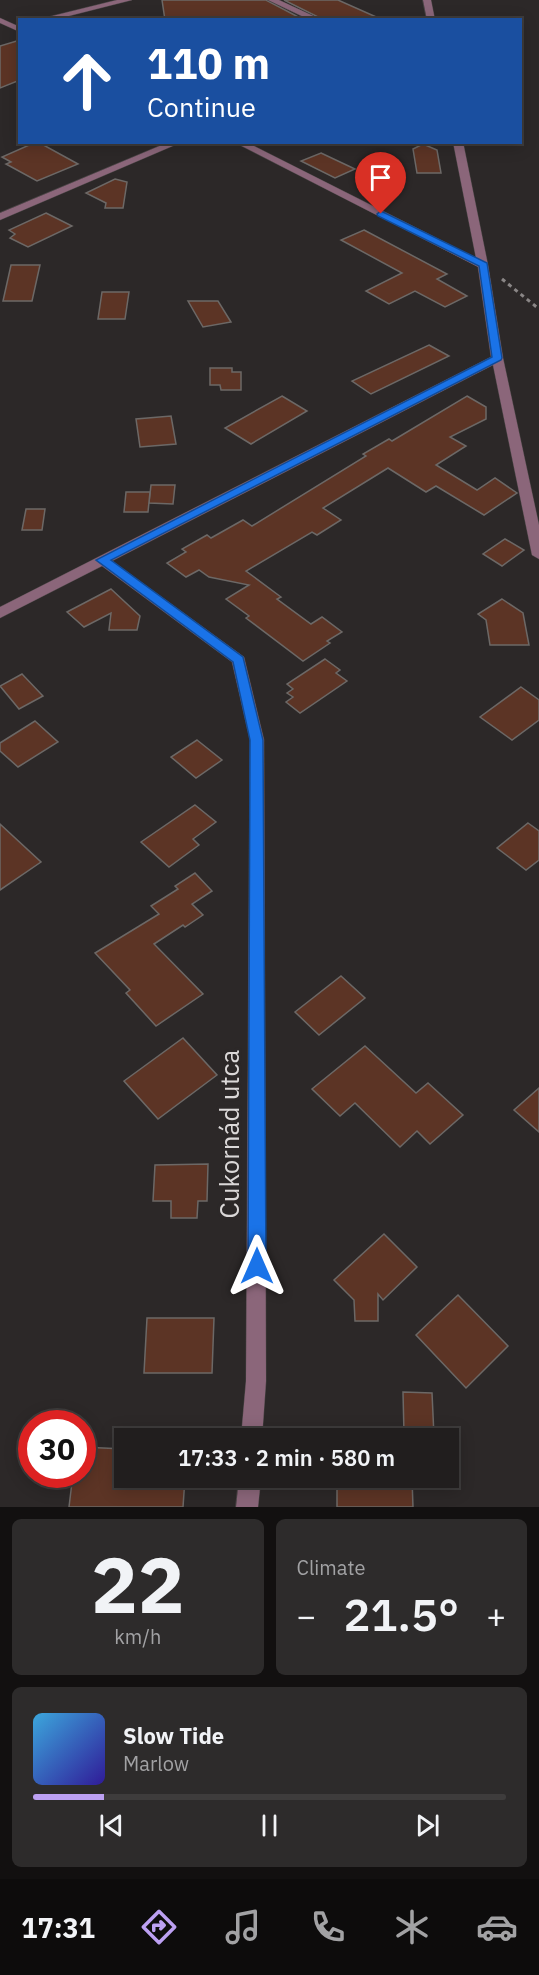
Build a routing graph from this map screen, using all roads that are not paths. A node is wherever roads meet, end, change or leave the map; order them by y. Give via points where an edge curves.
1 (272, 0) edge
2 (427, 0) edge
3 (125, 1) edge
4 (47, 18) edge
5 (82, 18) edge
6 (313, 18) edge
7 (431, 18) edge
8 (0, 21) edge
9 (17, 27) edge
10 (173, 144) edge
11 (242, 144) edge
12 (458, 144) edge
13 (0, 217) edge
14 (483, 265) junction
15 (497, 358) junction
16 (539, 555) edge
17 (102, 560) junction
18 (0, 613) edge
19 (253, 1428) edge
20 (249, 1488) edge
21 (248, 1507) edge

1 - 6 street
2 - 7 street
3 - 4 street
3 - 5 street
8 - 9 street
10 - 13 street
11 - 14 street
12 - 14 street
14 - 15 street
15 - 16 street
15 - 17 street
17 - 18 street
17 - 19 street, Cukornád utca via 239,660 257,740 256,1381
20 - 21 street

